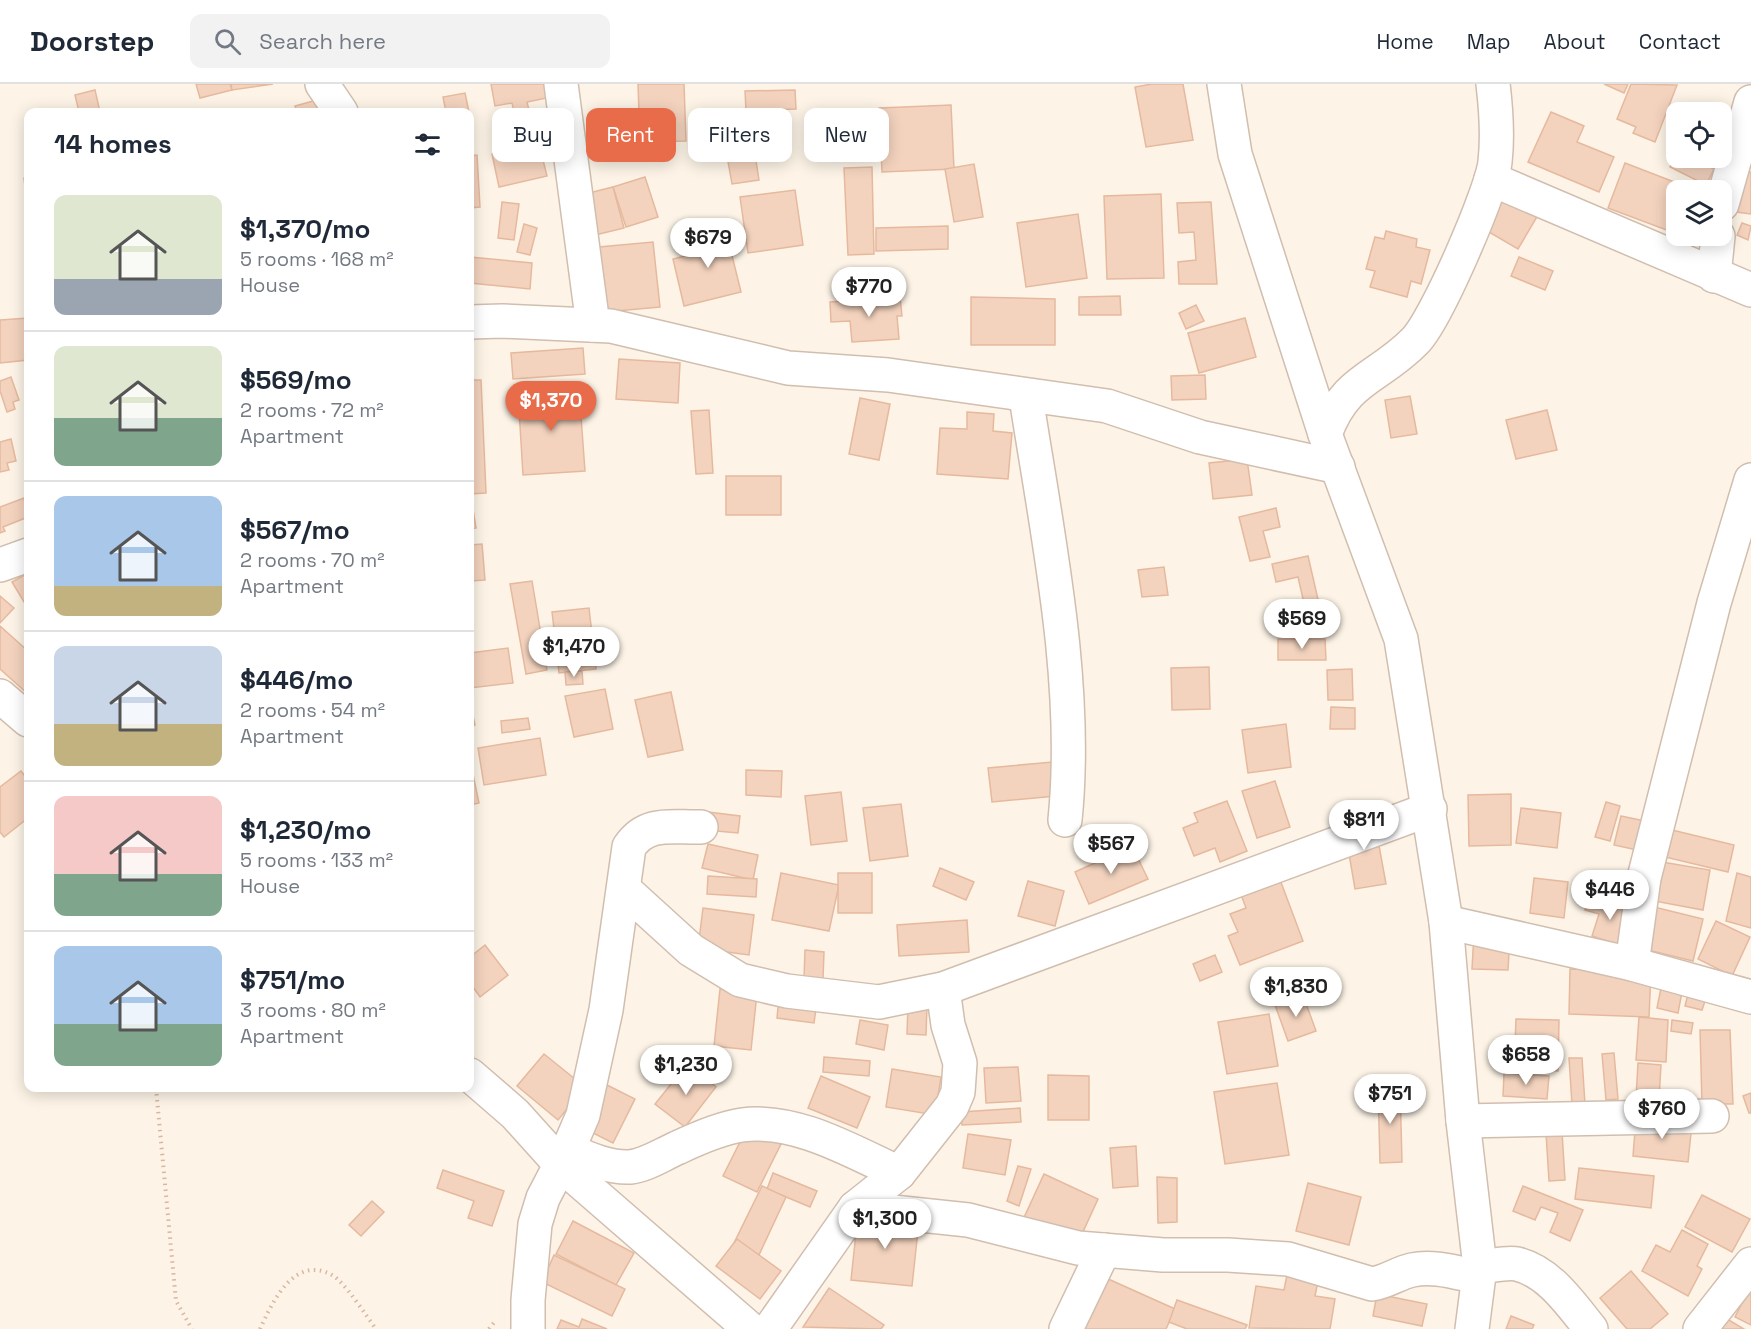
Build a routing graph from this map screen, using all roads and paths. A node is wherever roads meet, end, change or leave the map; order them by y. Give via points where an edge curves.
1 (322, 84) edge
2 (561, 84) edge
3 (1224, 84) edge
4 (1493, 84) edge
5 (1751, 102) edge
6 (338, 108) edge
7 (1491, 179) junction
8 (1729, 180) edge
9 (1717, 246) edge
10 (1714, 276) junction
11 (1751, 290) edge
12 (474, 318) edge
13 (593, 325) junction
14 (1026, 397) junction
15 (1325, 434) junction
16 (1338, 467) junction
17 (1751, 480) edge
18 (24, 556) edge
19 (0, 565) edge
20 (0, 696) edge
21 (24, 717) edge
22 (1430, 809) junction
23 (1065, 820) dead end
24 (701, 827) dead end
25 (625, 890) junction
26 (1446, 922) junction
27 (1632, 964) junction
28 (943, 989) junction
29 (1751, 997) edge
30 (474, 1078) edge
31 (156, 1092) edge
32 (1712, 1116) dead end
33 (1463, 1121) junction
34 (564, 1158) junction
35 (899, 1173) junction
36 (855, 1208) junction
37 (1104, 1250) junction
38 (1751, 1264) edge
39 (1479, 1272) junction
40 (192, 1329) edge
41 (260, 1329) edge
42 (376, 1329) edge
43 (528, 1329) edge
44 (750, 1329) edge
45 (770, 1329) edge
46 (1066, 1329) edge
47 (1472, 1329) edge
48 (1591, 1329) edge
49 (1700, 1329) edge

1 - 6 street
2 - 13 street
3 - 15 street via 1235,154
4 - 7 street via 1497,132
5 - 8 street
7 - 10 street
7 - 15 street via 1447,286 1416,340 1347,392
9 - 10 street
10 - 11 street
12 - 13 street
13 - 14 street via 630,330 788,368 888,375
14 - 16 street via 1107,406 1200,437
14 - 23 street via 1052,563 1067,699 1069,778
15 - 16 street
16 - 22 street via 1401,639
17 - 27 street via 1714,603 1644,878
18 - 19 street
20 - 21 street
22 - 26 street
22 - 28 street
24 - 25 street via 651,828 635,839 627,858
25 - 28 street via 691,950 740,980 787,991 879,1002
25 - 34 street via 606,1010 583,1114
26 - 27 street
26 - 33 street
27 - 29 street
28 - 35 street via 948,1025 960,1063 958,1092 952,1106
30 - 34 street
31 - 40 path via 176,1301
32 - 33 street
33 - 39 street
34 - 35 street via 630,1167 740,1126 762,1124 832,1142
34 - 43 street via 543,1198 535,1224
34 - 44 street
35 - 36 street
36 - 37 street via 968,1220 1078,1248
36 - 45 street
37 - 39 street via 1288,1259 1372,1284 1411,1270
37 - 46 street
38 - 49 street
39 - 47 street
39 - 48 street via 1516,1264 1538,1273 1559,1290
41 - 42 path via 276,1294 292,1277 314,1271 332,1275

